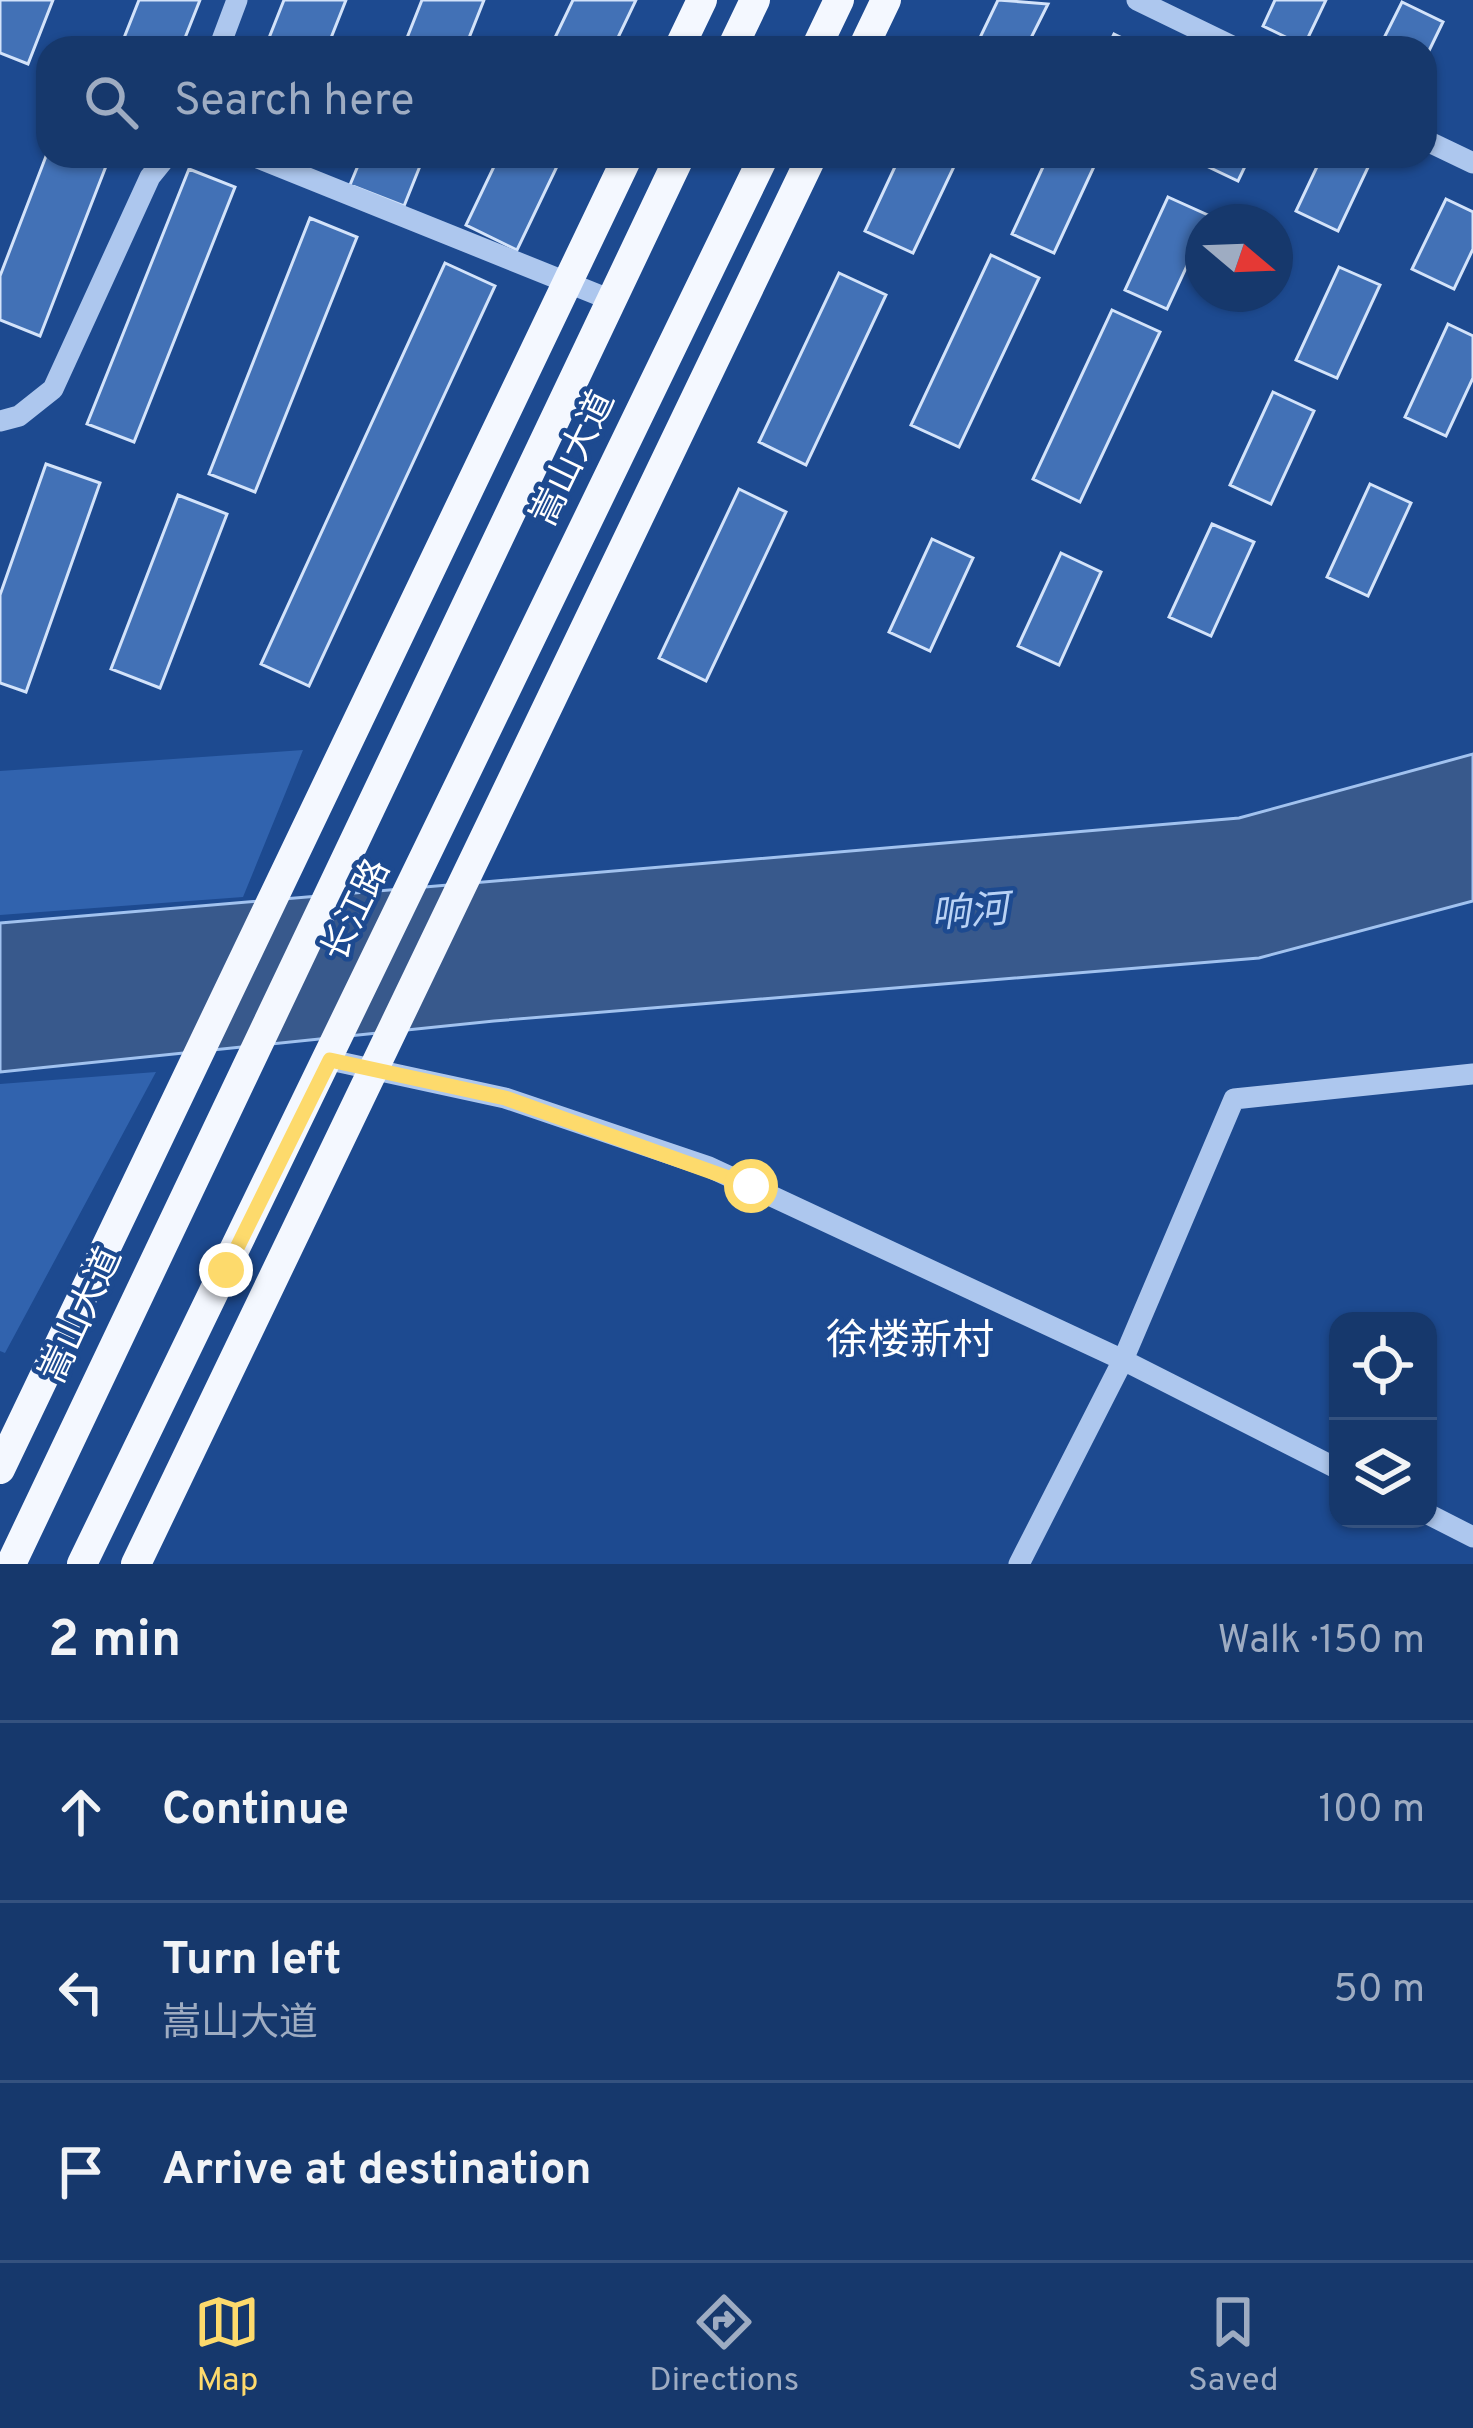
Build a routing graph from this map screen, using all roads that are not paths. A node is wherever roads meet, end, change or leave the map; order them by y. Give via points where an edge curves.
1 (237, 0) edge
2 (702, 0) edge
3 (755, 0) edge
4 (839, 0) edge
5 (886, 0) edge
6 (1137, 0) edge
7 (224, 36) edge
8 (686, 36) edge
9 (738, 36) edge
10 (822, 36) edge
11 (869, 36) edge
12 (1211, 36) edge
13 (1437, 146) edge
14 (1473, 163) edge
15 (157, 168) edge
16 (283, 168) edge
17 (622, 168) edge
18 (674, 168) edge
19 (758, 168) edge
20 (806, 168) edge
21 (568, 281) junction
22 (611, 300) junction
23 (0, 421) edge
24 (375, 793) joint
25 (456, 796) joint
26 (257, 1036) joint
27 (330, 1060) junction
28 (374, 1070) junction
29 (1473, 1074) edge
30 (1123, 1360) junction
31 (1329, 1463) edge
32 (0, 1469) edge
33 (1437, 1519) edge
34 (1473, 1537) edge
35 (10, 1564) edge
36 (82, 1564) edge
37 (136, 1564) edge
38 (1019, 1564) edge

1 - 7 street
2 - 8 main road
3 - 9 main road
4 - 10 main road
5 - 11 main road
6 - 12 street
13 - 14 street
15 - 23 street via 53,389
16 - 21 street
17 - 21 main road
18 - 22 main road, 嵩山大道
19 - 25 main road, 嵩山大道
20 - 28 main road
21 - 22 street
21 - 32 main road
22 - 24 main road, 嵩山大道
24 - 26 main road, 长江路
25 - 27 main road, 长江路
26 - 35 main road, 嵩山大道
27 - 28 street
27 - 36 main road
28 - 30 street via 505,1098 709,1167
28 - 37 main road
29 - 30 street via 1234,1099
30 - 31 street
30 - 38 street
33 - 34 street

